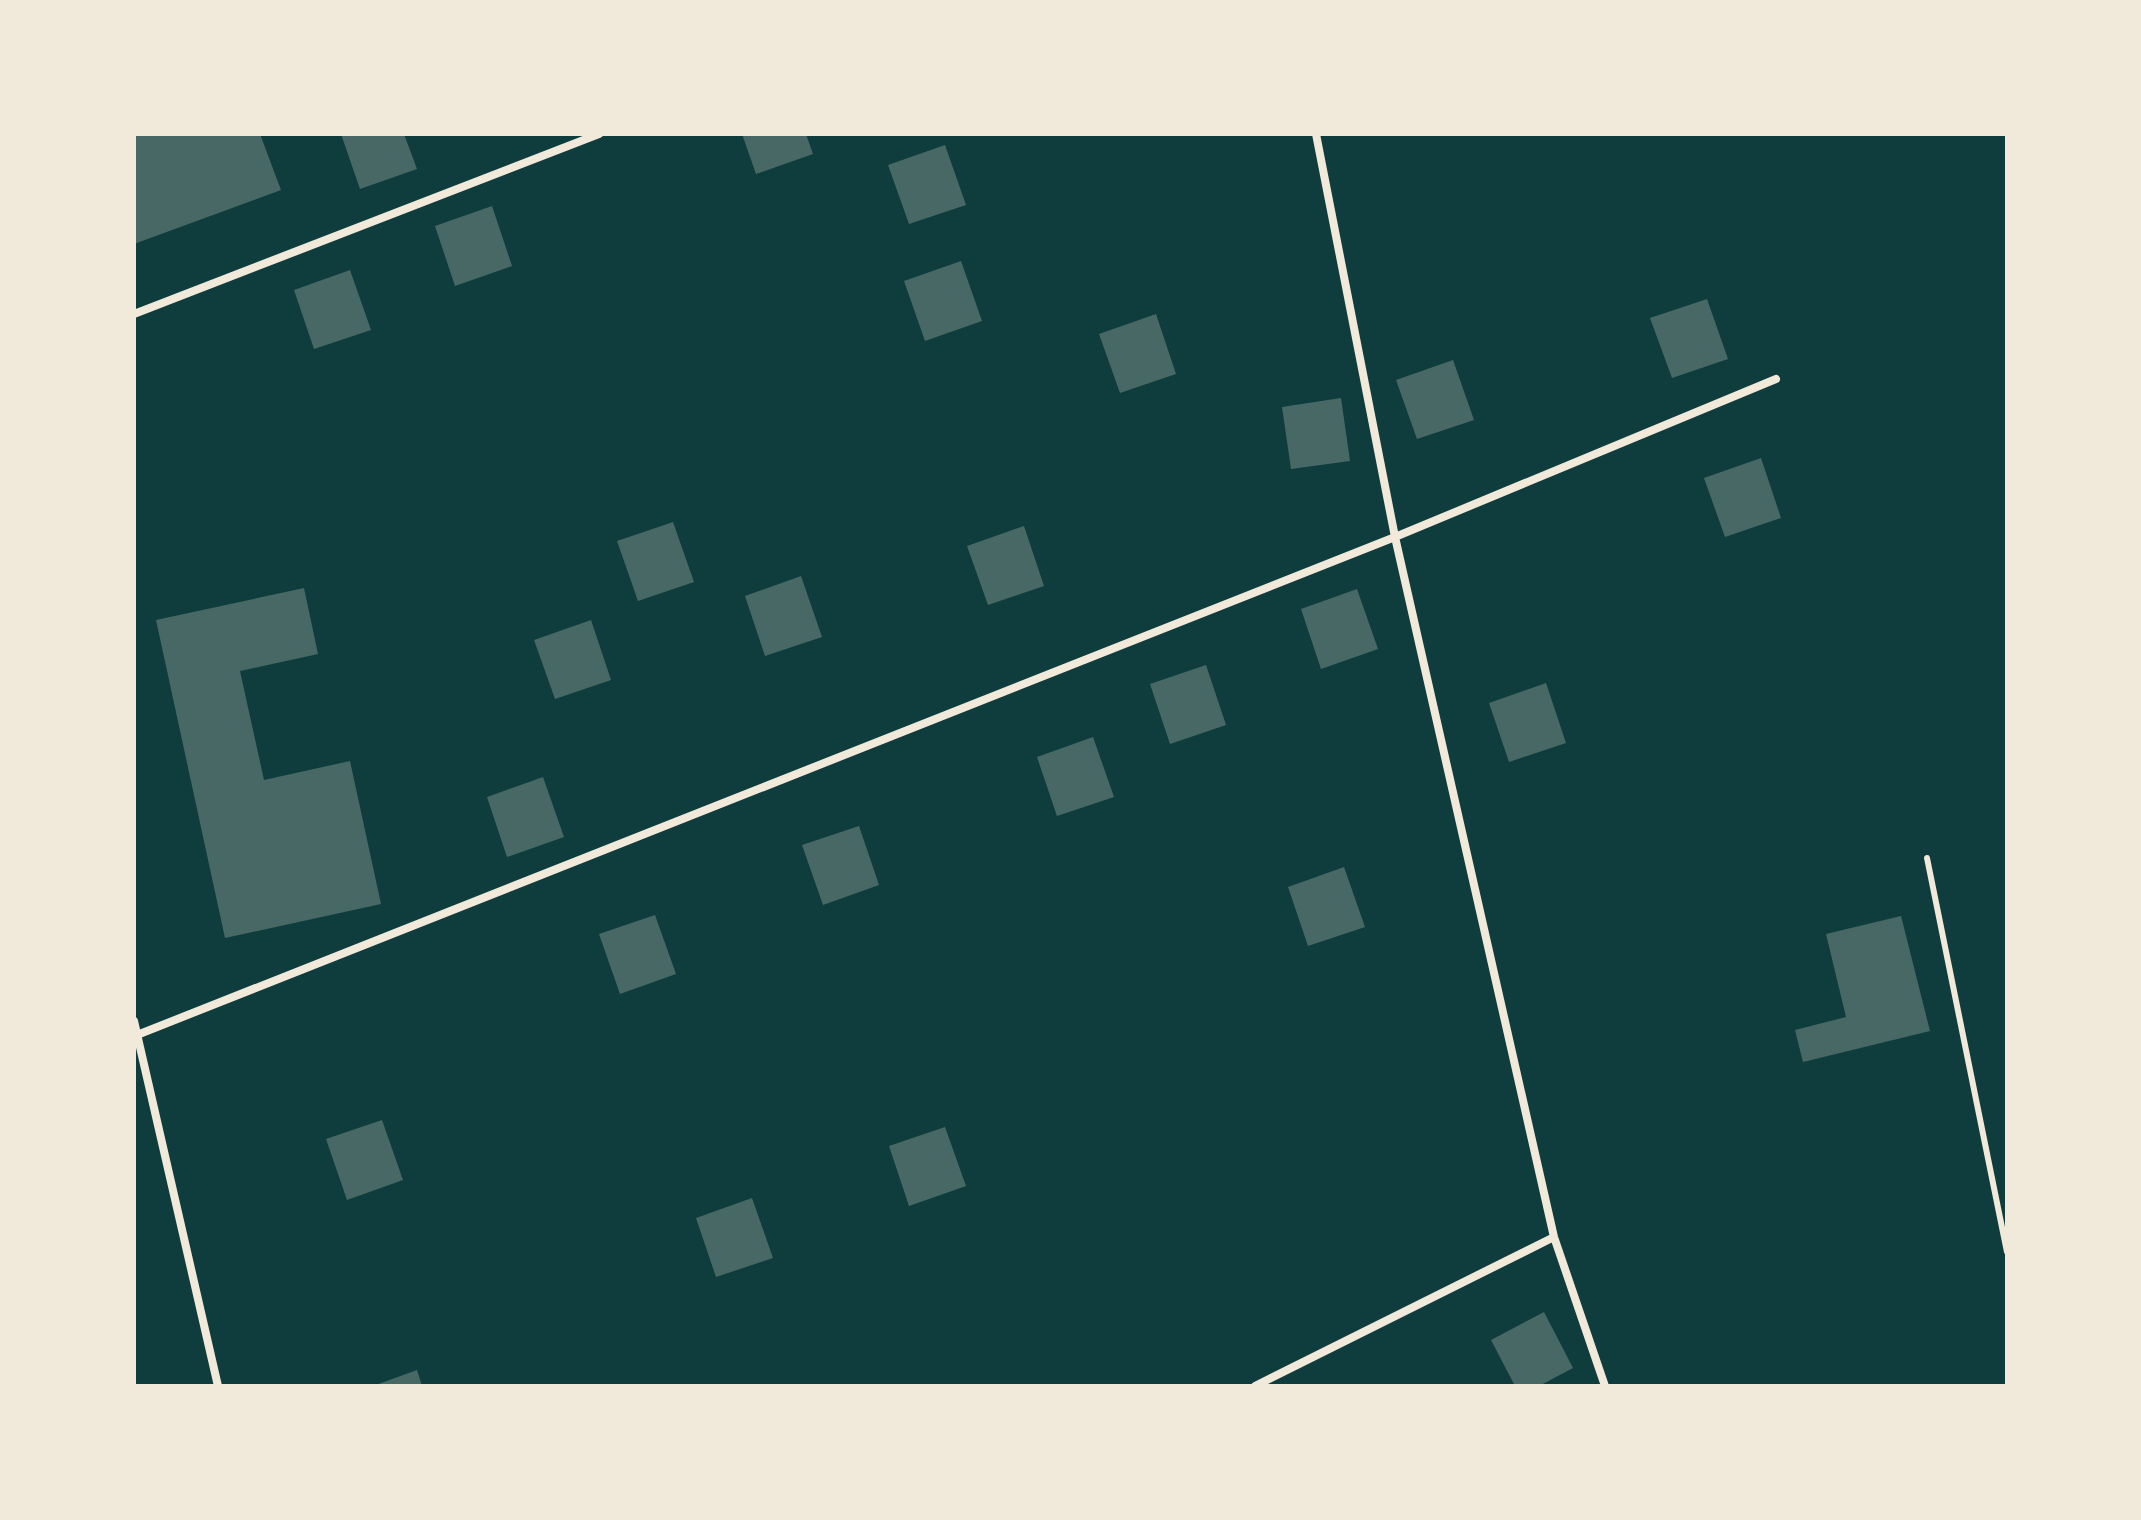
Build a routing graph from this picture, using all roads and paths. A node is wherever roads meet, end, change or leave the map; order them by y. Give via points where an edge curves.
1 (599, 134) edge
2 (1316, 134) edge
3 (134, 314) edge
4 (1776, 379) dead end
5 (1395, 537) junction
6 (1927, 858) dead end
7 (134, 1021) edge
8 (137, 1035) junction
9 (1554, 1237) junction
10 (2007, 1252) edge
11 (218, 1386) edge
12 (1255, 1386) edge
13 (1605, 1386) edge

1 - 3 street
2 - 5 street
4 - 5 street
5 - 8 street
5 - 9 street
6 - 10 lane
7 - 8 street
8 - 11 street
9 - 12 street
9 - 13 street

